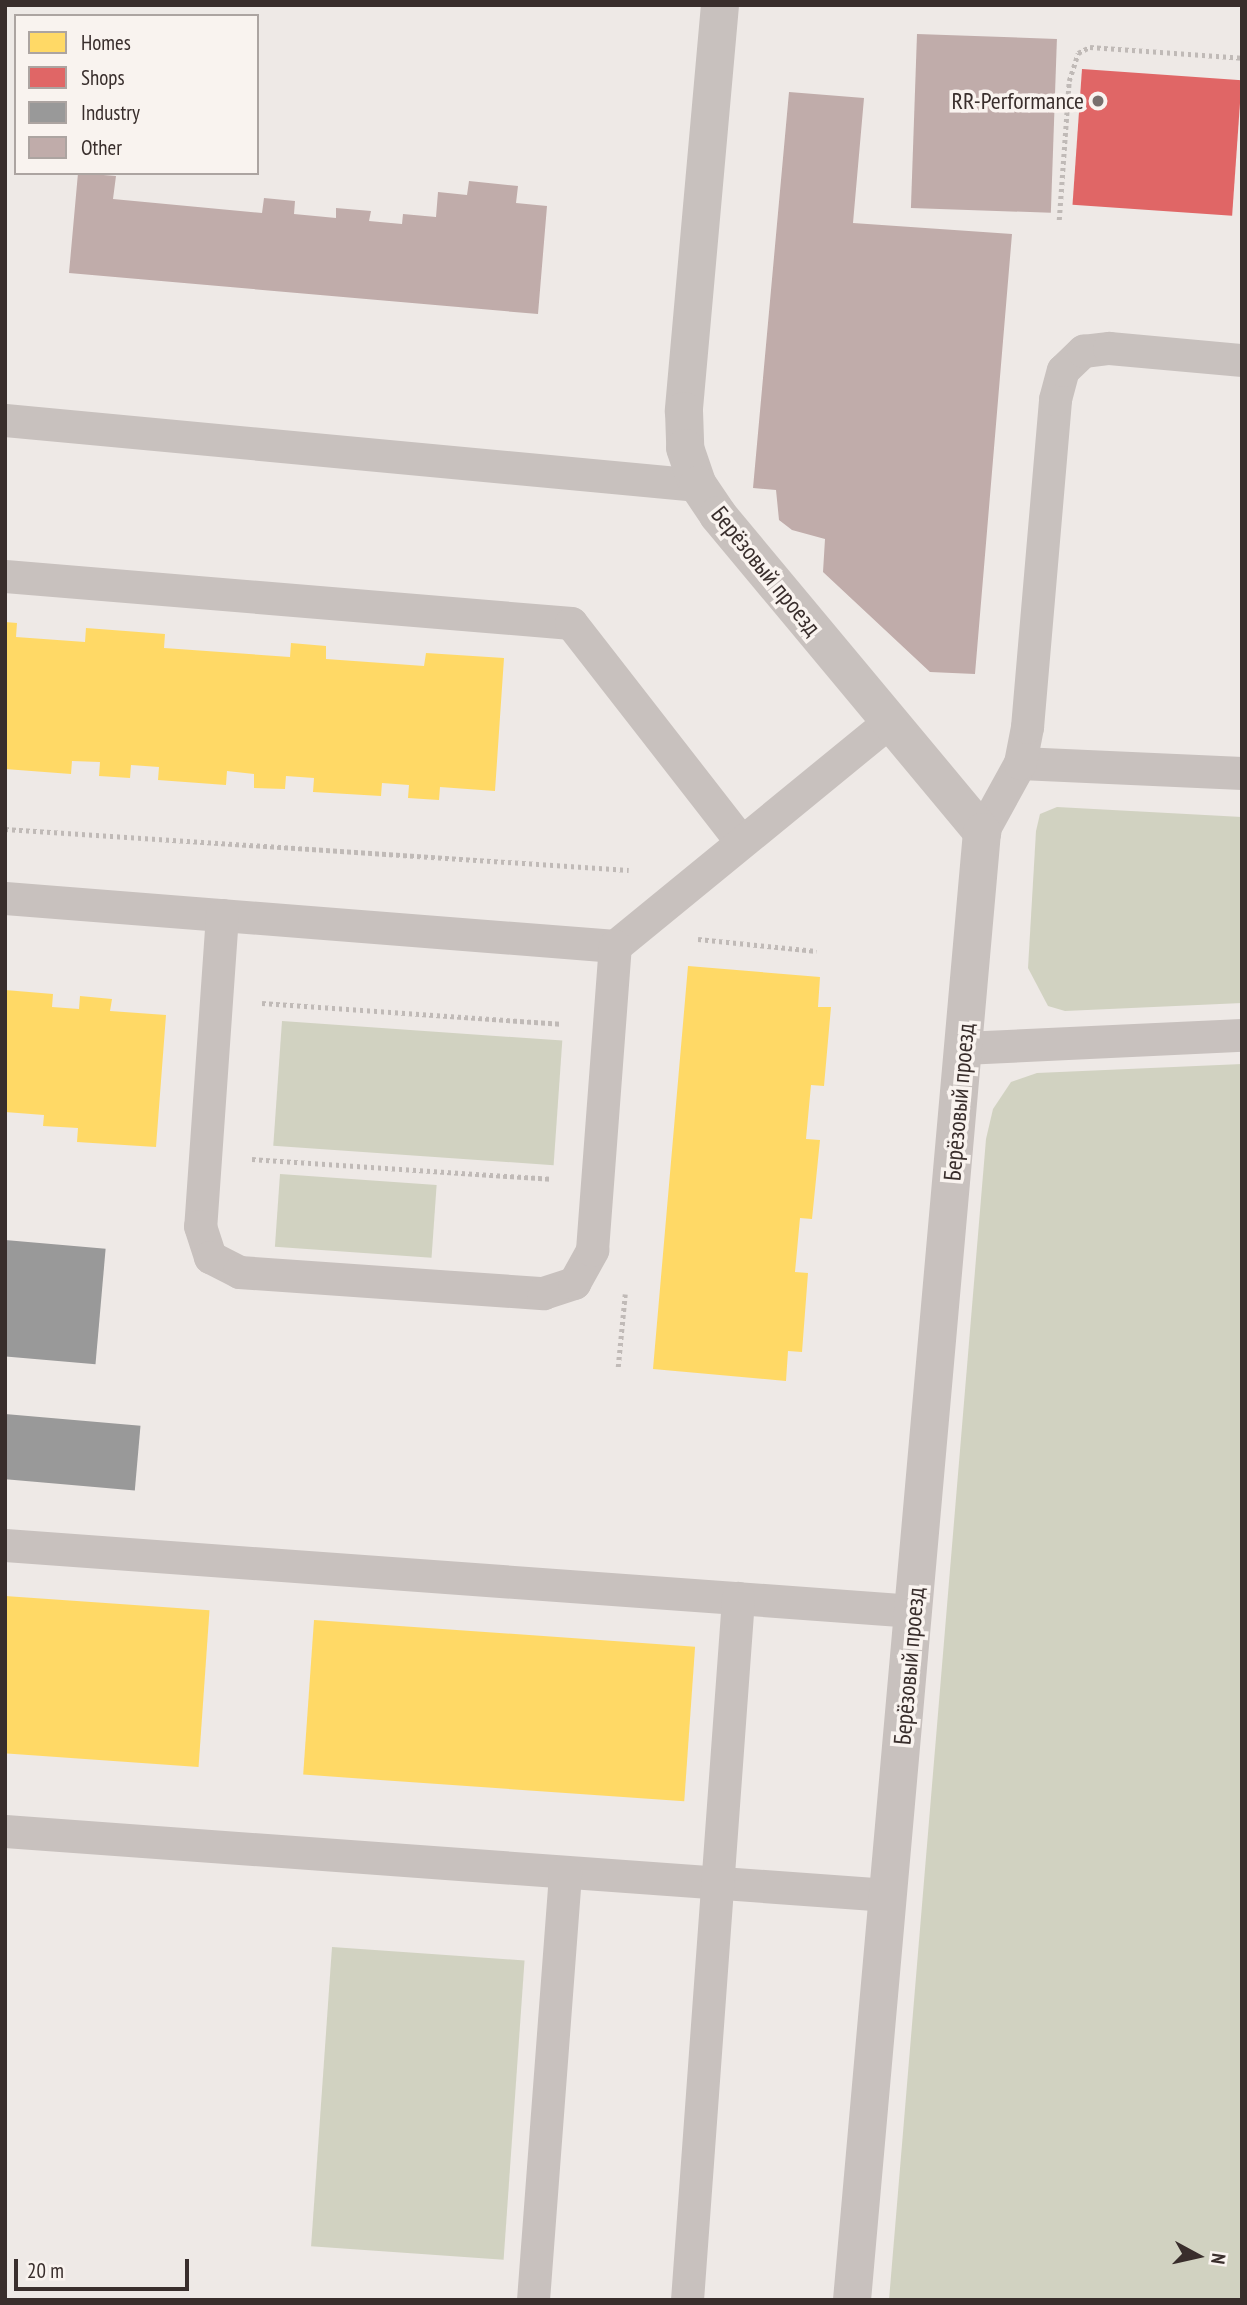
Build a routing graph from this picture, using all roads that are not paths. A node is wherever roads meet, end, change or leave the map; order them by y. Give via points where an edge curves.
1 (720, 5) edge
2 (1242, 360) edge
3 (5, 420) edge
4 (698, 485) junction
5 (5, 576) edge
6 (890, 721) junction
7 (1020, 763) junction
8 (1242, 773) edge
9 (982, 832) junction
10 (741, 841) junction
11 (5, 898) edge
12 (222, 915) junction
13 (615, 946) junction
14 (1242, 1035) edge
15 (963, 1048) junction
16 (5, 1545) edge
17 (738, 1598) junction
18 (914, 1611) junction
19 (5, 1831) edge
20 (565, 1872) junction
21 (717, 1883) junction
22 (888, 1895) junction
23 (533, 2300) edge
24 (687, 2300) edge
25 (852, 2300) edge

1 - 4 street, Берёзовый проезд via 684,411 685,448
2 - 7 lane via 1109,348 1083,351 1063,370 1055,399 1027,727
3 - 4 lane
4 - 6 street, Берёзовый проезд
5 - 10 lane via 571,623
6 - 9 street, Берёзовый проезд
6 - 10 lane
7 - 8 lane
7 - 9 lane
9 - 15 street, Берёзовый проезд
10 - 13 lane
11 - 12 lane
12 - 13 lane
12 - 13 lane via 200,1226 210,1257 239,1272 543,1293 574,1283 592,1250
14 - 15 lane
15 - 18 street, Берёзовый проезд
16 - 17 lane
17 - 18 lane
17 - 21 lane
18 - 22 street, Берёзовый проезд
19 - 20 lane
20 - 21 lane
20 - 23 lane
21 - 22 lane
21 - 24 lane
22 - 25 street, Берёзовый проезд

